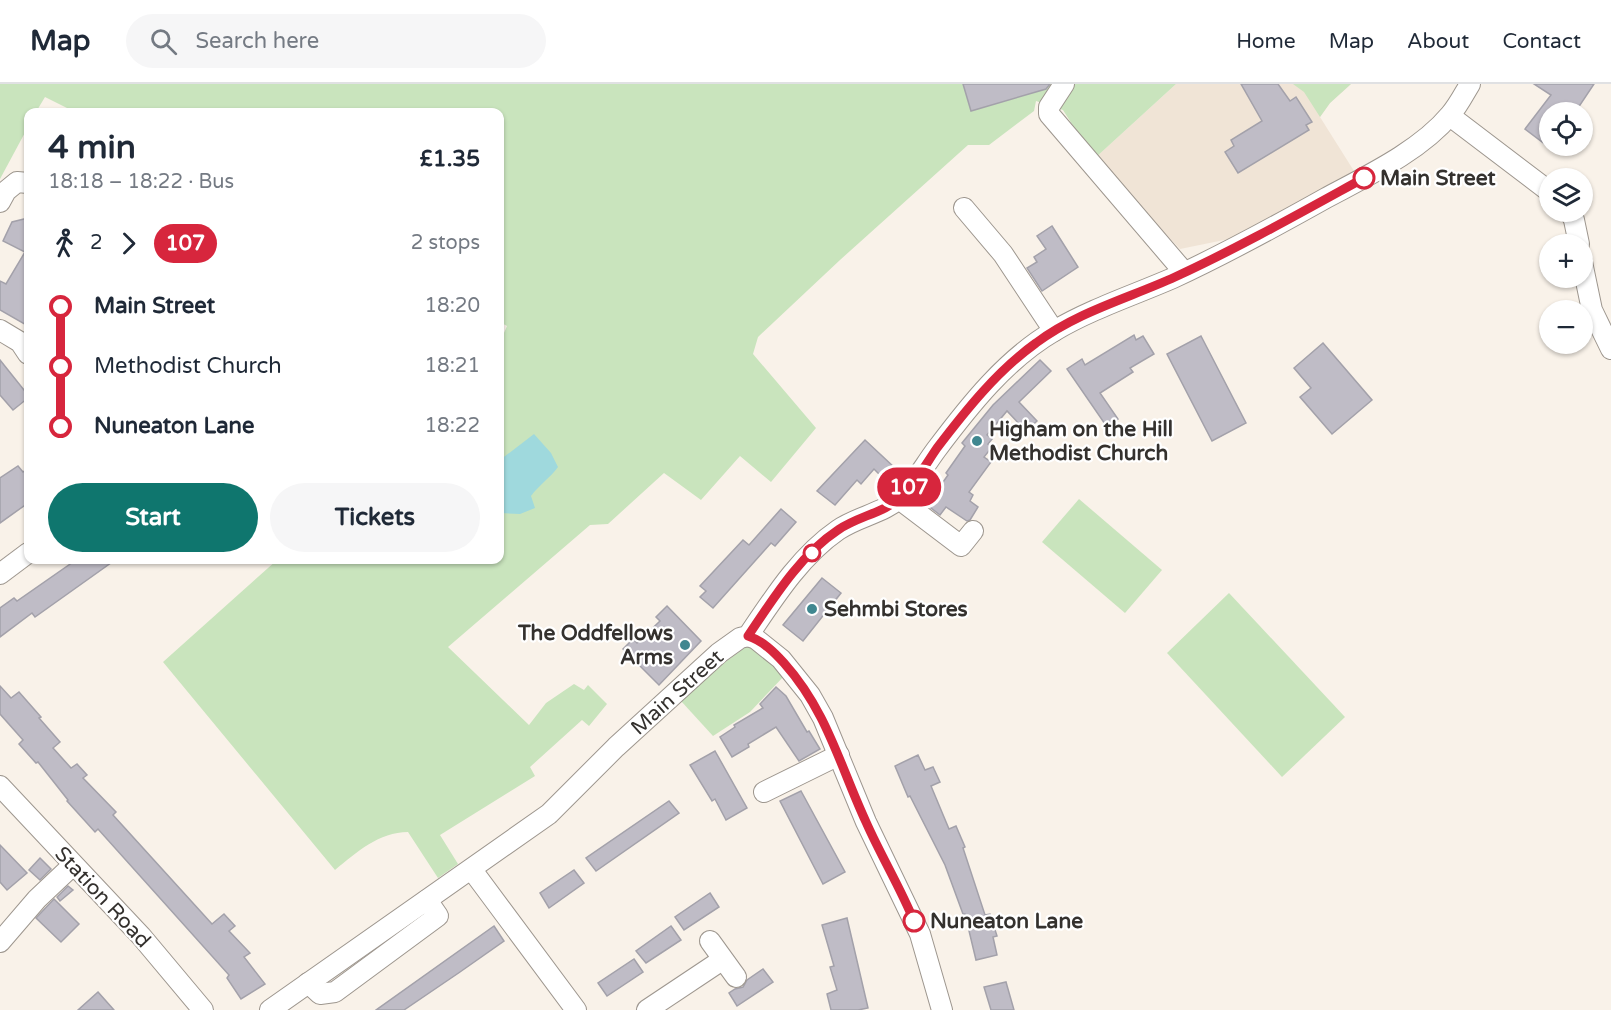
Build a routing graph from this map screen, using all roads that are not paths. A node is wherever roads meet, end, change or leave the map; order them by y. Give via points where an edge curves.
1 (1064, 84) edge
2 (1470, 84) edge
3 (1450, 116) junction
4 (24, 183) edge
5 (1539, 184) edge
6 (0, 202) edge
7 (964, 208) dead end
8 (1184, 272) junction
9 (1587, 288) edge
10 (0, 330) edge
11 (1054, 331) junction
12 (24, 348) edge
13 (1611, 349) edge
14 (899, 499) junction
15 (973, 531) dead end
16 (24, 556) edge
17 (0, 574) edge
18 (748, 636) junction
19 (839, 755) junction
20 (0, 786) edge
21 (764, 792) dead end
22 (74, 865) junction
23 (472, 870) junction
24 (710, 941) dead end
25 (0, 942) edge
26 (722, 960) junction
27 (736, 977) dead end
28 (203, 1010) edge
29 (270, 1010) edge
30 (576, 1010) edge
31 (647, 1010) edge
32 (942, 1010) edge

1 - 8 street via 1049,107 1049,114
2 - 3 street, Main Street
3 - 5 street
3 - 8 street, Main Street via 1389,164
4 - 6 street via 17,182
7 - 11 street via 1003,254
8 - 11 street, Main Street
9 - 13 street via 1592,310
10 - 12 street
11 - 14 street, Main Street via 1023,353 984,391
14 - 15 street via 961,546
14 - 18 street, Main Street via 839,529 818,547 769,603
16 - 17 street
18 - 19 street via 768,647 810,694
18 - 23 street, Main Street via 719,653 549,814
19 - 21 street
19 - 32 street via 866,822 920,934
20 - 22 street, Station Road
22 - 25 street via 37,899
22 - 28 street, Station Road
23 - 29 street, Main Street
23 - 30 street
24 - 26 street
26 - 27 street
26 - 31 street

